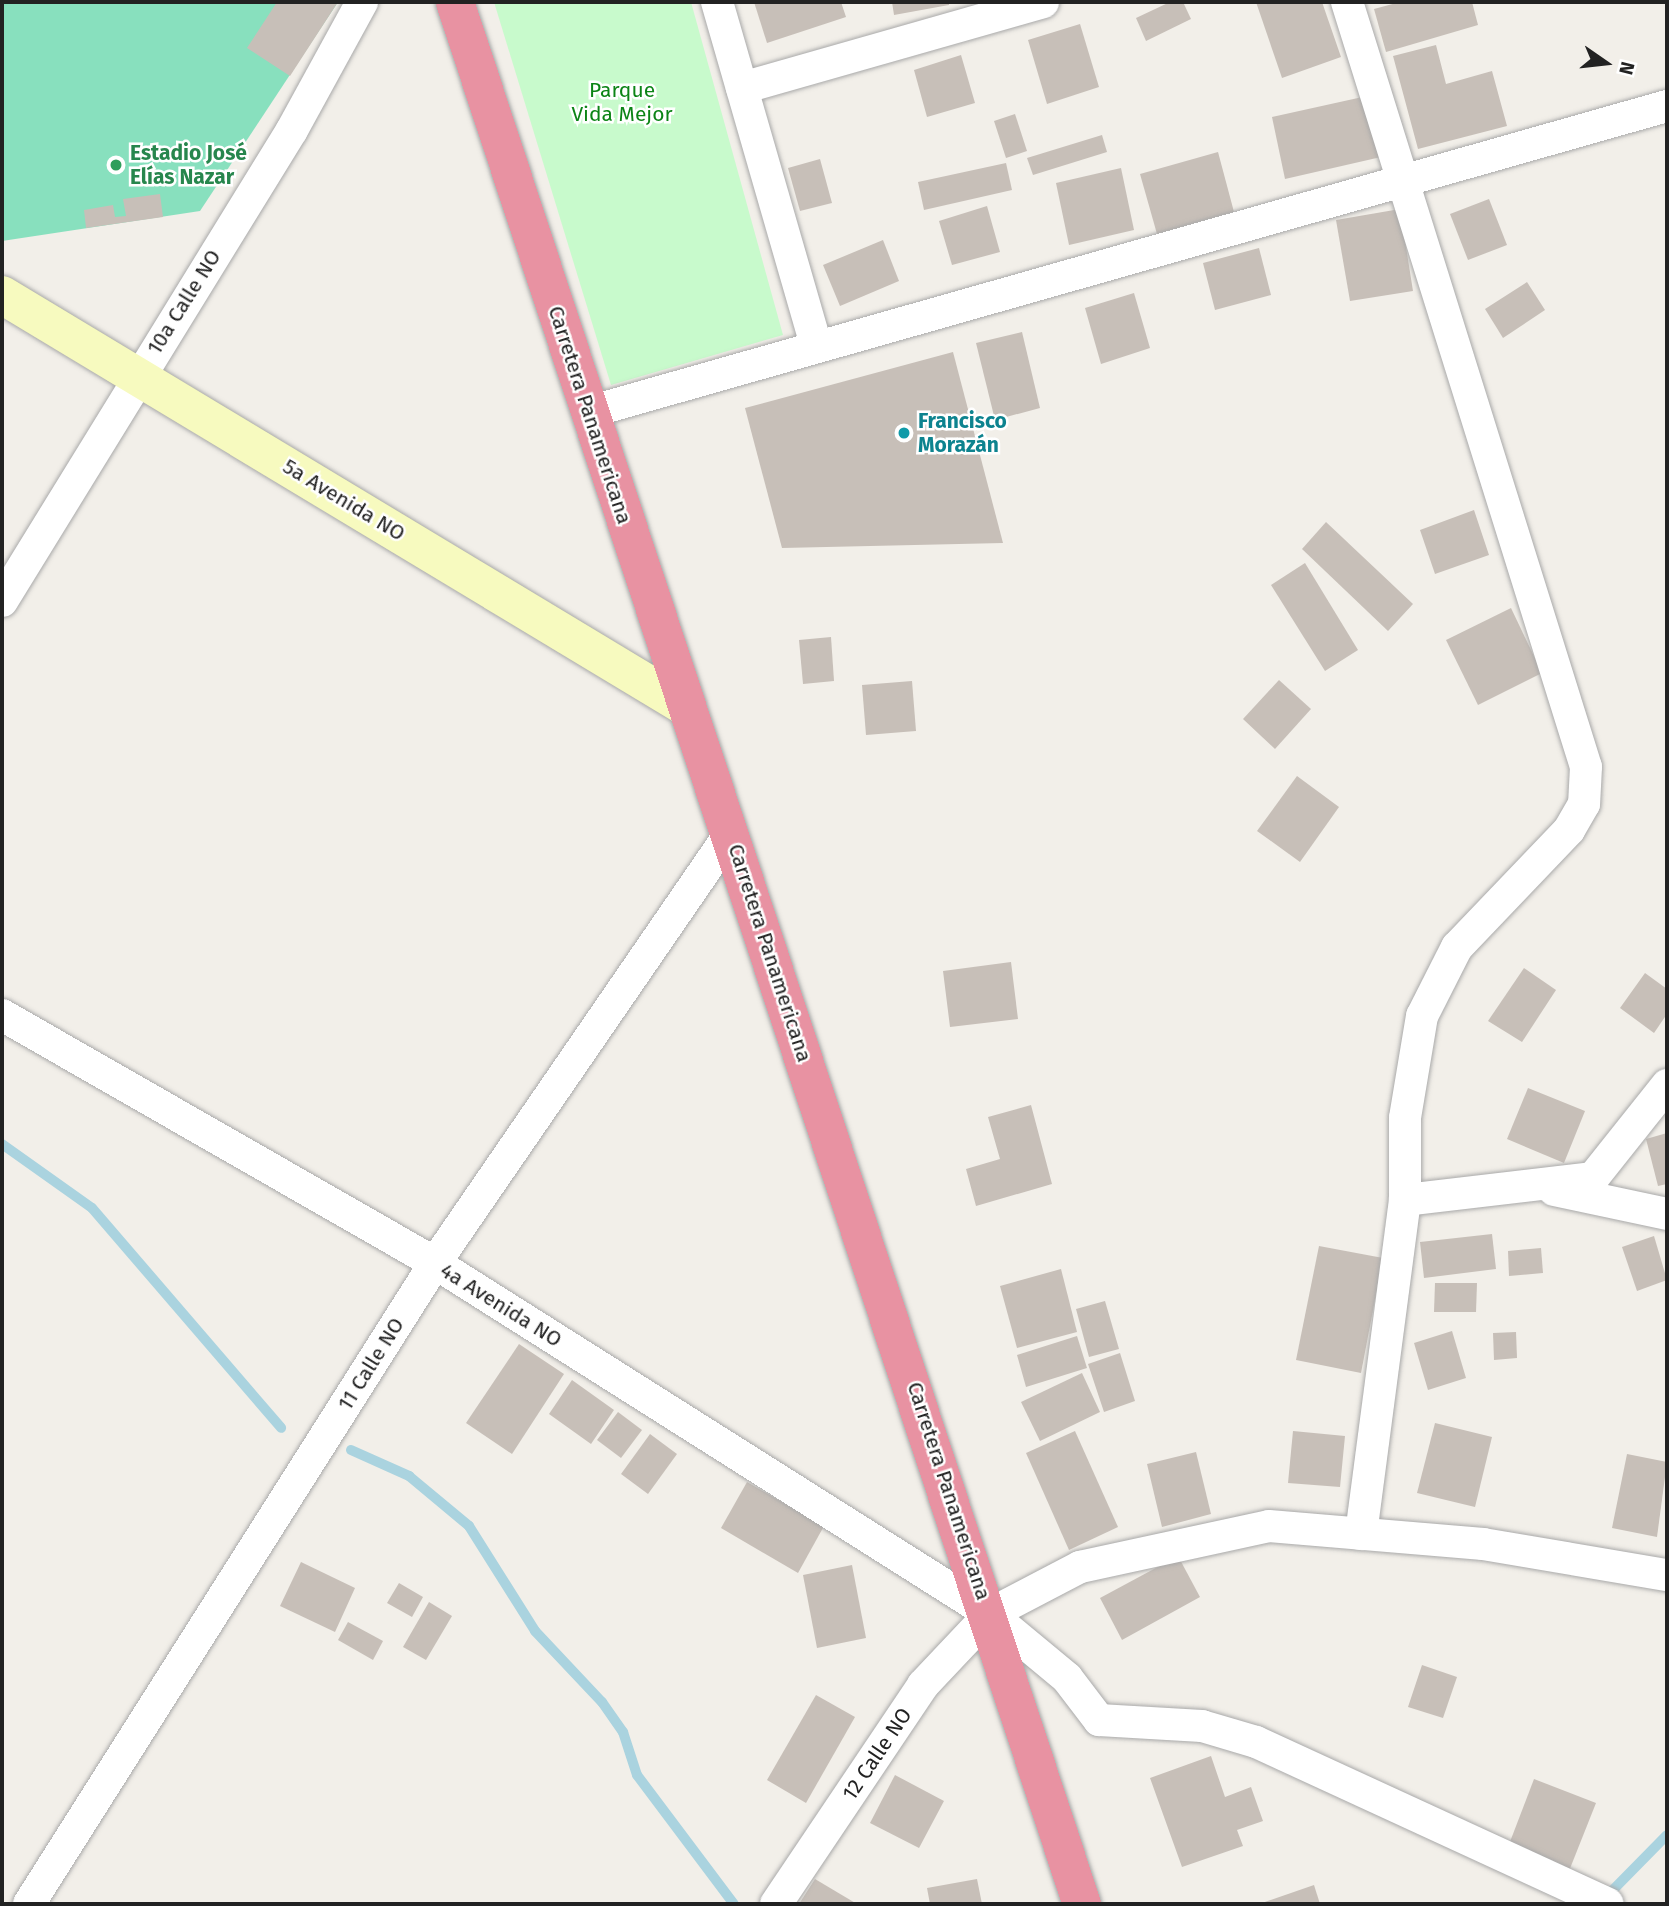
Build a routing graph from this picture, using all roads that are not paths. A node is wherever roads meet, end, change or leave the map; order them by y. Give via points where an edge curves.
1 (362, 2) edge
2 (455, 2) edge
3 (718, 2) edge
4 (1043, 2) edge
5 (1347, 2) edge
6 (742, 88) junction
7 (1667, 106) edge
8 (1404, 183) junction
9 (2, 295) edge
10 (816, 345) junction
11 (137, 376) junction
12 (589, 412) junction
13 (2, 601) edge
14 (685, 706) junction
15 (730, 834) junction
16 (2, 1015) edge
17 (1667, 1084) edge
18 (1532, 1185) junction
19 (1405, 1200) junction
20 (1667, 1214) edge
21 (435, 1263) junction
22 (1362, 1535) junction
23 (1667, 1575) edge
24 (990, 1614) junction
25 (29, 1904) edge
26 (776, 1904) edge
27 (1082, 1904) edge
28 (1608, 1904) edge

1 - 11 street, 10a Calle NO via 292,130
2 - 12 highway, Carretera Panamericana
3 - 6 street
4 - 6 street
5 - 8 street
6 - 10 street
7 - 8 street
8 - 10 street
8 - 19 street via 1586,767 1584,804 1569,830 1458,947 1422,1016 1405,1118
9 - 11 street, 5a Avenida NO
10 - 12 street
11 - 13 street, 10a Calle NO
11 - 14 street, 5a Avenida NO
12 - 14 highway, Carretera Panamericana
14 - 15 highway, Carretera Panamericana
15 - 21 street, 11 Calle NO
15 - 24 highway, Carretera Panamericana
16 - 21 street, 4a Avenida NO
17 - 18 street via 1593,1178
18 - 19 street
18 - 20 street
19 - 22 street
21 - 24 street, 4a Avenida NO
21 - 25 street, 11 Calle NO
22 - 23 street, 12 Calle NO via 1483,1544
22 - 24 street, 12 Calle NO via 1269,1526 1080,1567
24 - 26 street, 12 Calle NO via 923,1685
24 - 27 highway, Carretera Panamericana
24 - 28 street, 4a Avenida NO via 1067,1678 1099,1720 1202,1726 1243,1738

